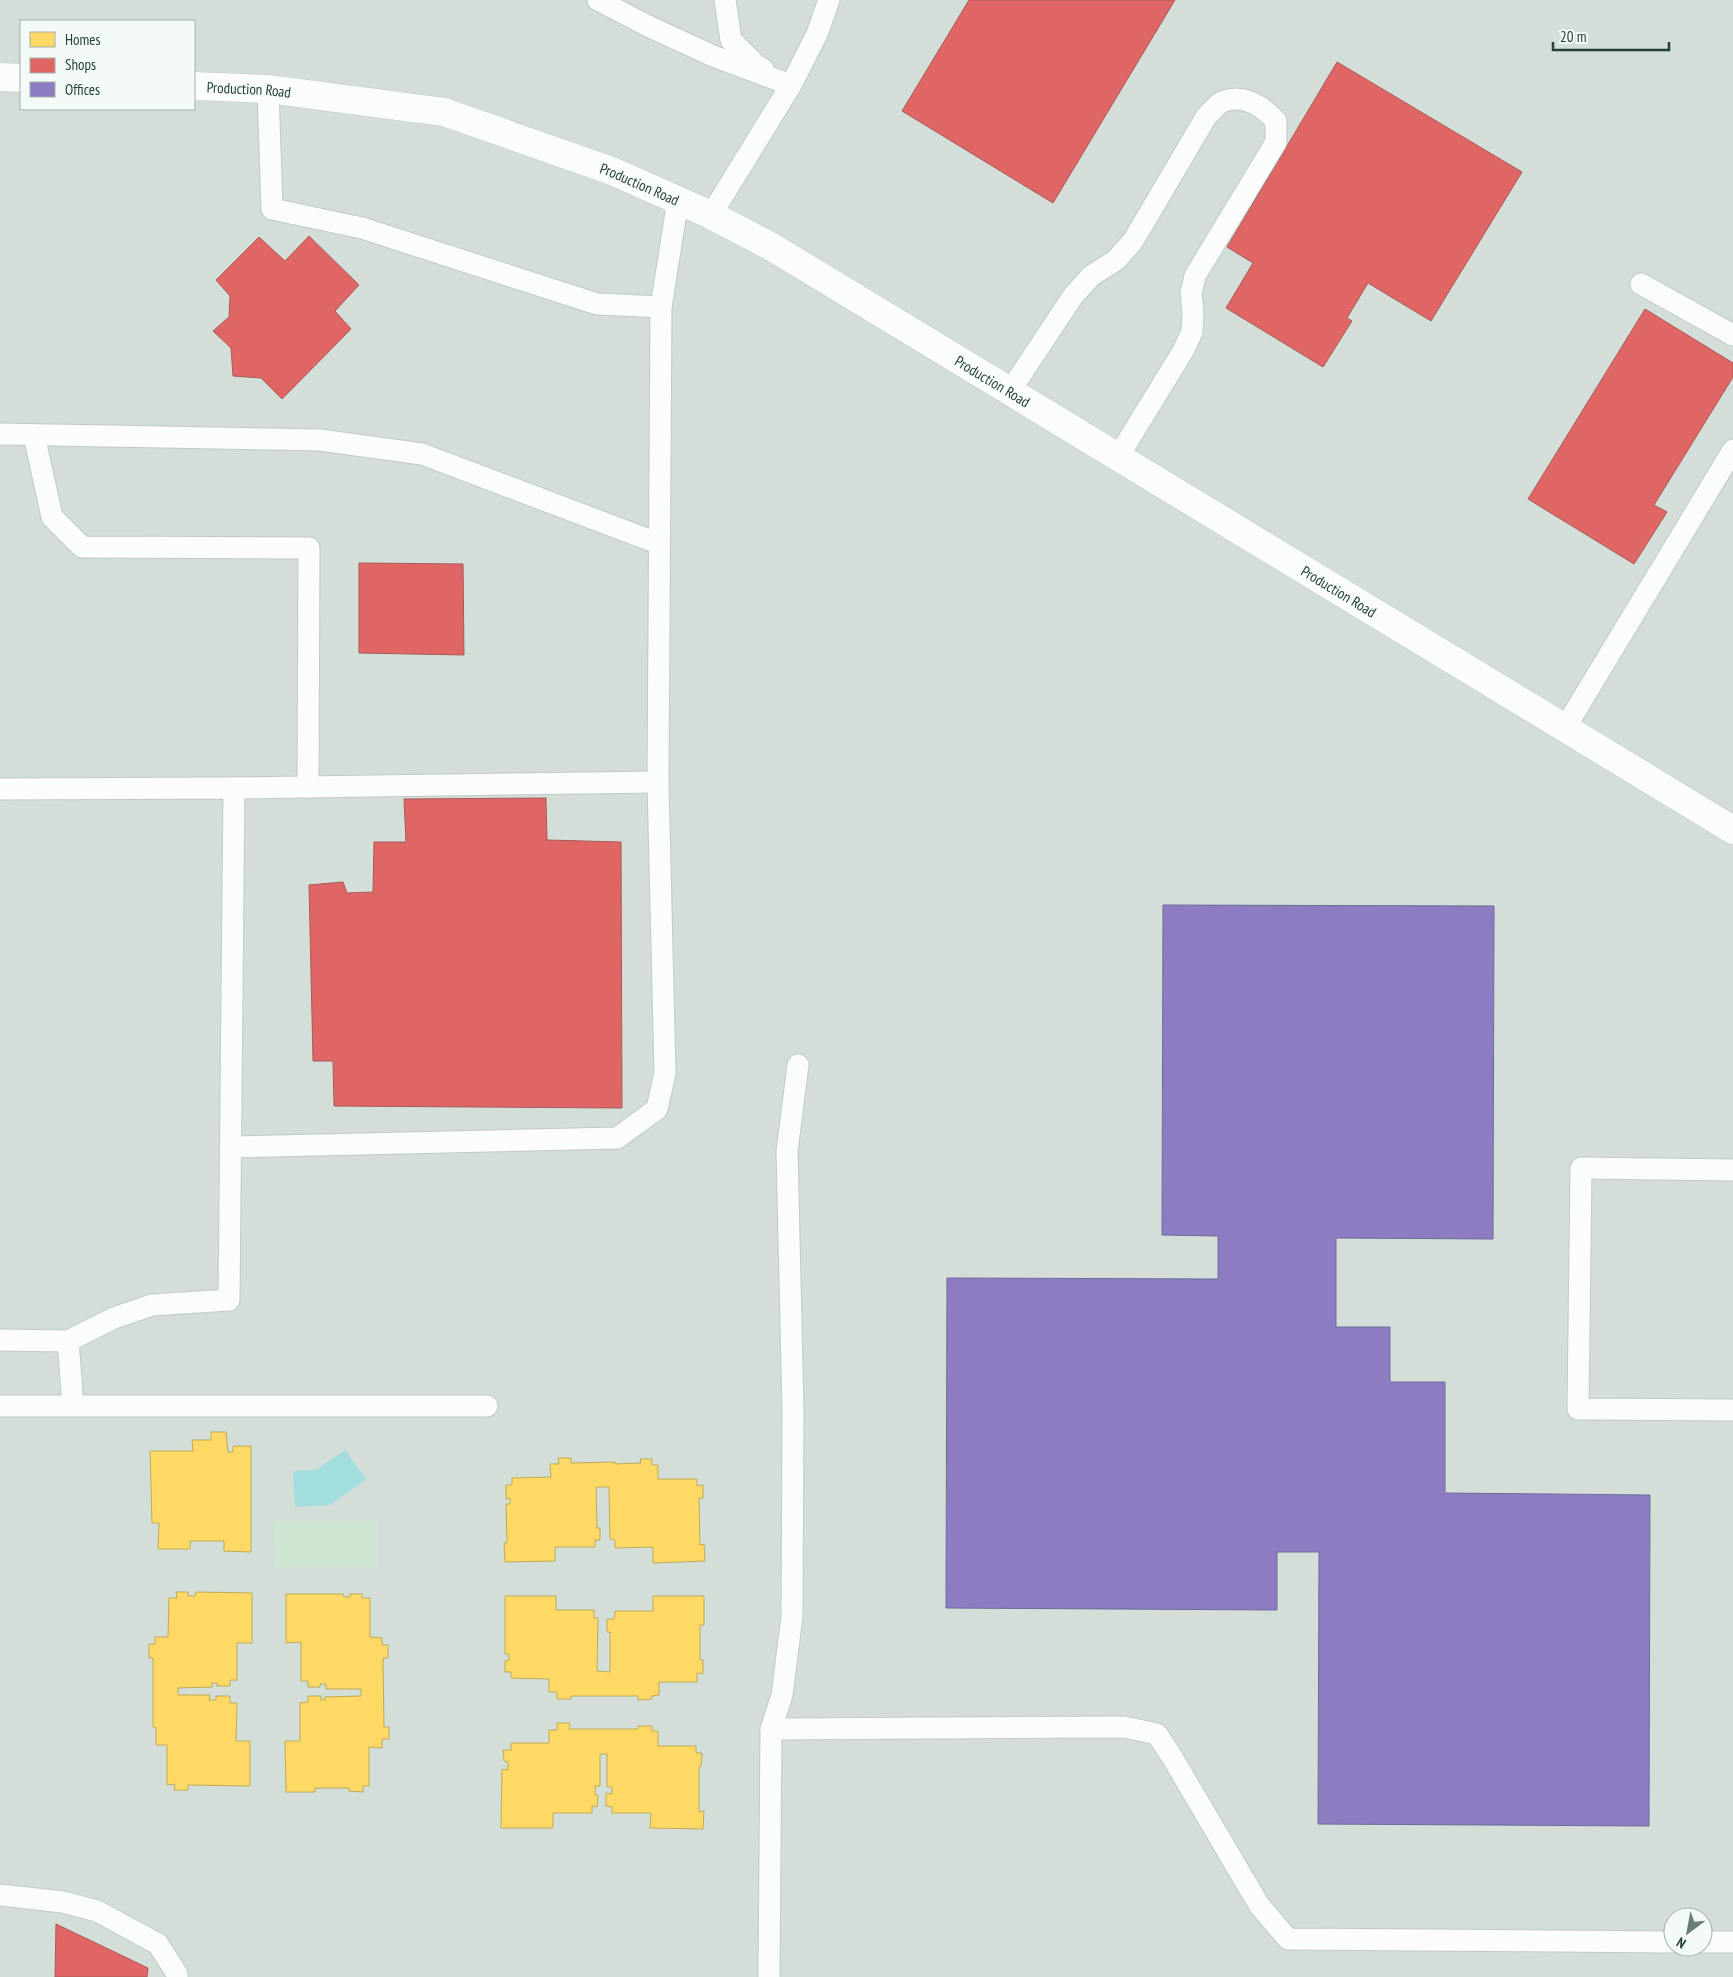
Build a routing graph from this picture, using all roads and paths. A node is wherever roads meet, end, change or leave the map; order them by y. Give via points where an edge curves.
1 (598, 0) edge
2 (725, 0) edge
3 (829, 0) edge
4 (0, 77) edge
5 (20, 78) edge
6 (791, 84) junction
7 (195, 86) edge
8 (268, 89) junction
9 (678, 200) junction
10 (711, 214) junction
11 (1641, 284) dead end
12 (661, 307) junction
13 (1733, 335) edge
14 (1010, 391) junction
15 (0, 434) edge
16 (34, 435) junction
17 (1733, 450) edge
18 (1118, 457) junction
19 (660, 544) junction
20 (1565, 728) junction
21 (658, 782) junction
22 (308, 787) junction
23 (234, 788) junction
24 (0, 789) edge
25 (1733, 830) edge
26 (798, 1065) dead end
27 (230, 1147) junction
28 (1733, 1170) edge
29 (0, 1340) edge
30 (68, 1341) junction
31 (73, 1405) junction
32 (0, 1406) edge
33 (487, 1406) dead end
34 (1733, 1410) edge
35 (771, 1729) junction
36 (0, 1895) edge
37 (1663, 1942) edge
38 (1713, 1942) edge
39 (1733, 1942) edge
40 (177, 1977) edge
41 (769, 1977) edge

1 - 6 lane via 712,56
2 - 6 lane via 731,40 756,65
3 - 6 lane via 817,34
4 - 5 street
6 - 10 lane
7 - 8 street, Production Road
8 - 9 street, Production Road via 444,112 612,171
8 - 12 lane via 272,209 362,228 597,304
9 - 10 street, Production Road
9 - 12 lane
10 - 14 street, Production Road via 772,247
11 - 13 lane
12 - 19 lane
14 - 18 street, Production Road
14 - 18 lane via 1073,296 1091,276 1116,260 1132,241 1206,117 1223,101 1244,100 1264,108 1276,121 1276,142 1195,276 1191,293 1192,332
15 - 16 lane
16 - 19 lane via 320,440 422,454
16 - 22 lane via 52,517 82,547 309,548
17 - 20 lane
18 - 20 street, Production Road
19 - 21 lane
20 - 25 street, Production Road
21 - 22 lane
21 - 27 lane via 665,1073 656,1109 617,1138
22 - 23 lane
23 - 24 lane
23 - 27 lane
26 - 35 lane via 787,1151 793,1411 792,1616 782,1695
27 - 30 lane via 228,1300 152,1305 114,1318
28 - 34 lane via 1581,1168 1578,1409
29 - 30 lane
30 - 31 lane
31 - 32 lane
31 - 33 lane
35 - 37 lane via 1124,1727 1156,1734 1259,1905 1288,1939
35 - 41 lane
36 - 40 lane via 63,1902 97,1911 158,1944
38 - 39 lane

